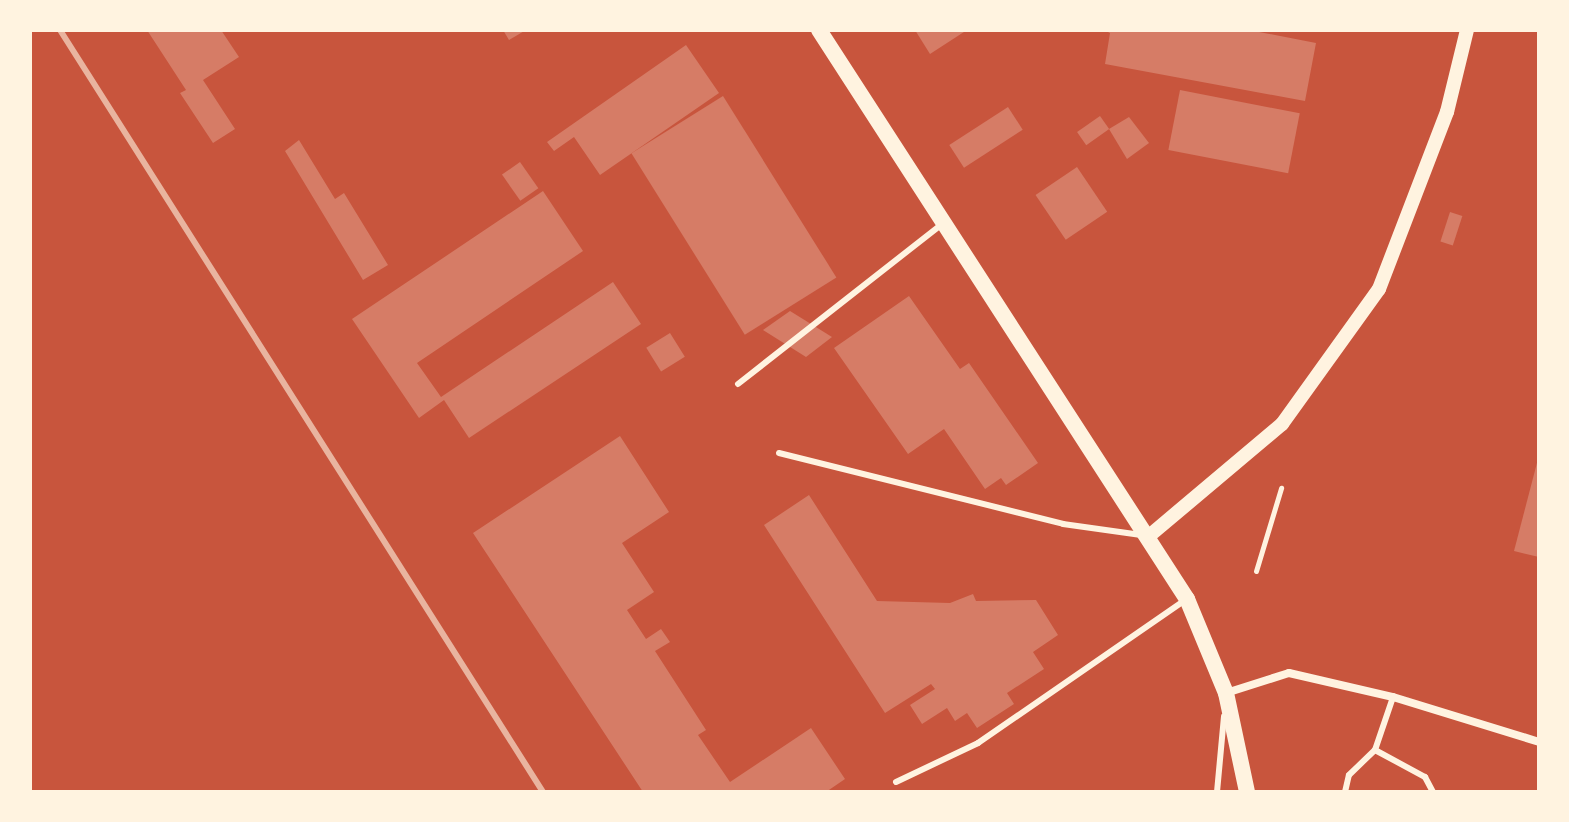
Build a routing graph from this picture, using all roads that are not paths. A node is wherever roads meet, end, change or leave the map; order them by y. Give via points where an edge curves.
1 (819, 30) edge
2 (1467, 30) edge
3 (944, 223) junction
4 (738, 384) dead end
5 (779, 453) dead end
6 (1149, 536) junction
7 (1187, 599) junction
8 (1226, 693) junction
9 (1393, 697) junction
10 (1539, 742) edge
11 (1375, 750) junction
12 (896, 782) dead end
13 (1217, 792) edge
14 (1247, 792) edge
15 (1345, 792) edge
16 (1433, 792) edge

1 - 3 main road
2 - 6 street via 1447,112 1379,289 1282,424
3 - 4 lane
3 - 6 main road
5 - 6 lane via 1063,524
6 - 7 main road
7 - 8 main road
7 - 12 lane via 978,743
8 - 9 street via 1289,673
8 - 13 lane
8 - 14 main road
9 - 10 street
9 - 11 lane
11 - 15 lane via 1349,775
11 - 16 lane via 1425,777

